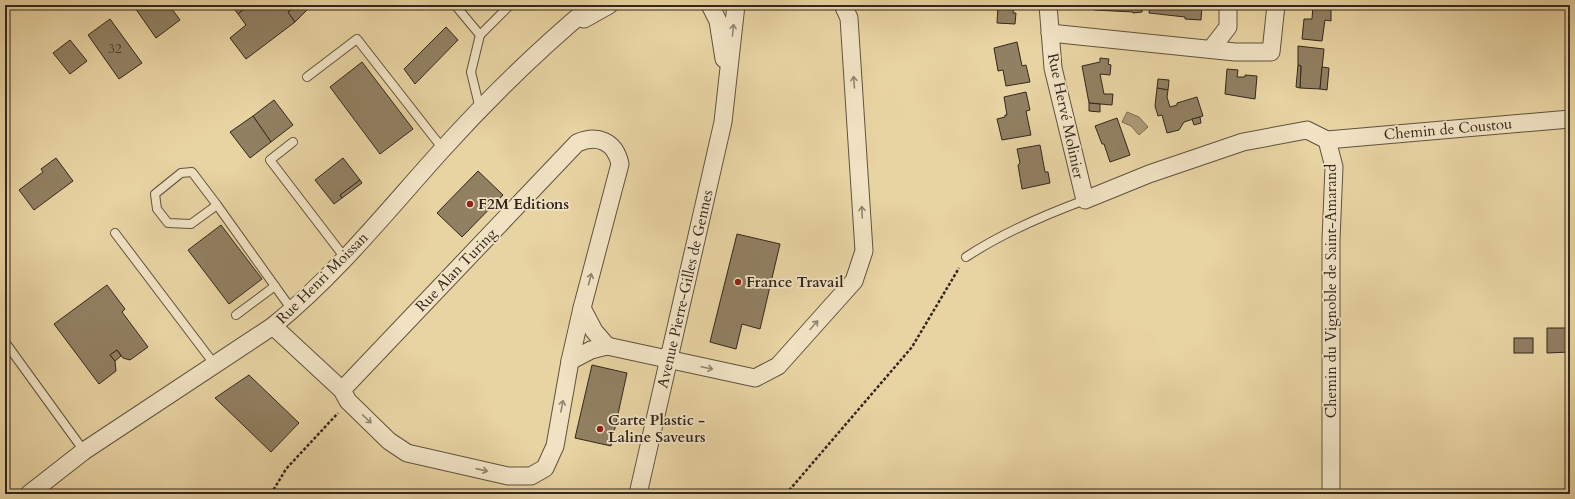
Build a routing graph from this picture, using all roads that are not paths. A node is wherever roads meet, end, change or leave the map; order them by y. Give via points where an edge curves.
1 (455, 5) edge
2 (510, 5) edge
3 (592, 5) edge
4 (609, 5) edge
5 (710, 5) edge
6 (736, 5) edge
7 (844, 5) edge
8 (1048, 5) edge
9 (1228, 5) edge
10 (1276, 5) edge
11 (559, 32) junction
12 (1050, 33) junction
13 (480, 36) junction
14 (1211, 49) junction
15 (307, 78) dead end
16 (728, 83) junction
17 (480, 109) junction
18 (1570, 119) edge
19 (1327, 140) junction
20 (293, 142) dead end
21 (443, 149) junction
22 (1085, 200) junction
23 (217, 205) junction
24 (115, 233) dead end
25 (966, 257) road end
26 (345, 258) junction
27 (275, 286) junction
28 (582, 308) junction
29 (292, 310) junction
30 (236, 315) dead end
31 (273, 326) junction
32 (5, 342) edge
33 (608, 346) junction
34 (669, 359) junction
35 (570, 361) junction
36 (215, 365) junction
37 (345, 396) junction
38 (84, 451) junction
39 (29, 494) edge
40 (638, 494) edge
41 (1331, 494) edge

1 - 13 lane
2 - 13 lane
3 - 11 street, Rue Henri Moissan
4 - 11 street, Rue Henri Moissan
5 - 16 street, Avenue Pierre-Gilles de Gennes via 718,21
16 -> 6 street, Avenue Pierre-Gilles de Gennes
34 -> 7 street via 755,378 778,366 854,281 864,251 850,18
8 - 12 street, Rue Hervé Molinier
9 - 14 street via 1228,27
10 - 14 street, Rue Hervé Molinier via 1272,52
11 - 17 street, Rue Henri Moissan
12 - 14 street, Rue Hervé Molinier
12 - 22 street, Rue Hervé Molinier via 1052,68
13 - 17 lane via 471,72
15 - 21 lane via 357,39
16 - 34 street, Avenue Pierre-Gilles de Gennes via 723,122
17 - 21 street, Rue Henri Moissan
18 - 19 street, Chemin de Coustou
19 - 22 street via 1308,130 1243,142 1150,174
19 - 41 street, Chemin du Vignoble de Saint-Amarand via 1334,168 1331,240
20 - 26 lane via 270,160
21 - 26 street, Rue Henri Moissan
22 - 25 lane via 1062,208 981,247
23 - 23 lane via 192,172 181,173 155,194 157,209 168,223 191,224
23 - 27 lane
24 - 36 lane
26 - 29 street, Rue Henri Moissan
27 - 29 lane
27 - 30 lane
28 - 33 street via 594,331
28 - 35 street, Rue Alan Turing
28 -> 37 street, Rue Alan Turing via 620,164 618,154 612,147 596,139 586,139 577,143
29 - 31 street, Rue Henri Moissan
31 - 36 street, Rue Henri Moissan
31 - 37 street, Rue Alan Turing
32 - 38 lane
33 - 34 street
33 - 35 street via 591,350
34 - 40 street, Avenue Pierre-Gilles de Gennes
37 -> 35 street, Rue Alan Turing via 389,441 407,453 508,476 531,476 545,468 555,446
36 - 38 street, Rue Henri Moissan
38 - 39 street, Rue Henri Moissan

